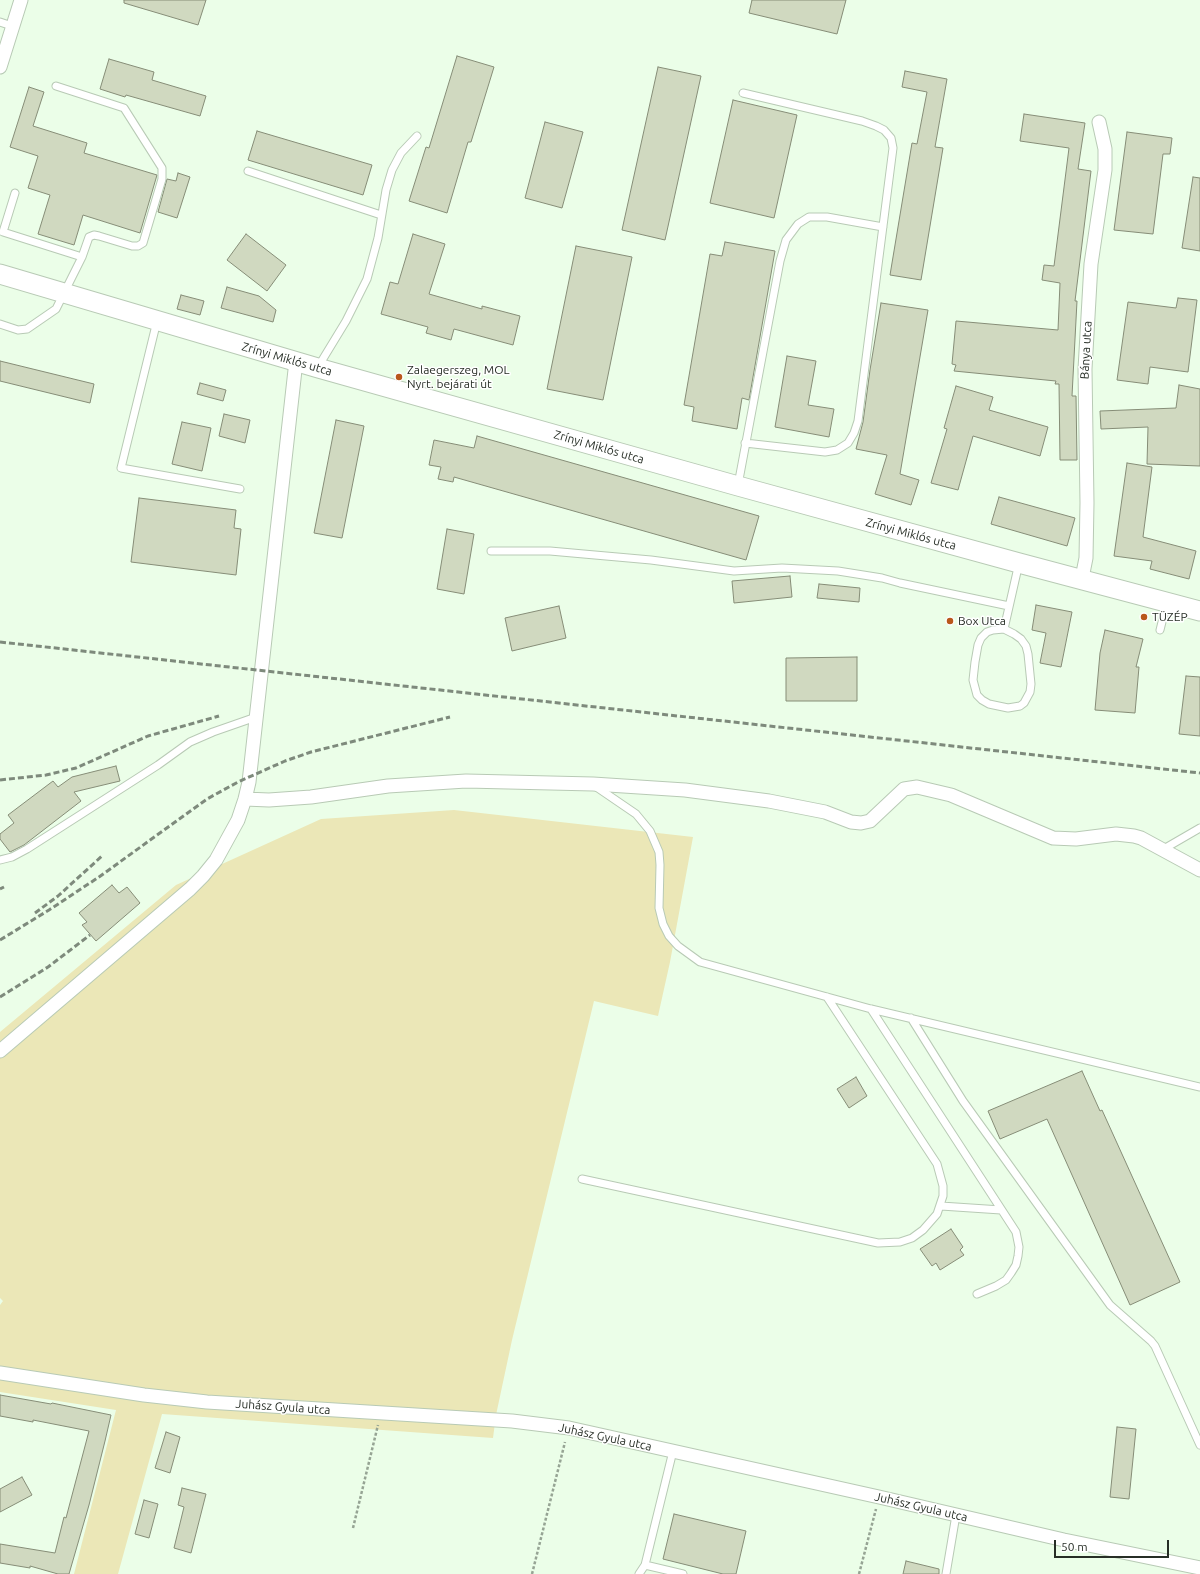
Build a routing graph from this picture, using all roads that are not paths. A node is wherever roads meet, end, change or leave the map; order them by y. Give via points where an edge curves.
1 (21, 0) edge
2 (6, 24) edge
3 (0, 67) edge
4 (56, 86) dead end
5 (742, 93) dead end
6 (1099, 122) dead end
7 (417, 136) dead end
8 (248, 171) dead end
9 (14, 193) dead end
10 (381, 215) junction
11 (883, 227) junction
12 (82, 256) junction
13 (0, 274) edge
14 (64, 293) junction
15 (157, 321) junction
16 (0, 324) edge
17 (296, 361) junction
18 (318, 368) junction
19 (745, 443) junction
20 (738, 486) junction
21 (240, 489) dead end
22 (491, 551) dead end
23 (1019, 563) junction
24 (1082, 578) junction
25 (1167, 602) junction
26 (1009, 606) junction
27 (1200, 610) edge
28 (1004, 630) junction
29 (1160, 630) dead end
30 (256, 717) junction
31 (593, 784) junction
32 (245, 799) junction
33 (1200, 828) edge
34 (1162, 850) junction
35 (0, 860) edge
36 (1200, 870) edge
37 (827, 997) junction
38 (872, 1009) junction
39 (911, 1018) junction
40 (0, 1051) edge
41 (1200, 1087) edge
42 (582, 1179) dead end
43 (941, 1206) junction
44 (1001, 1210) junction
45 (977, 1294) dead end
46 (0, 1372) edge
47 (1200, 1445) edge
48 (673, 1451) junction
49 (956, 1515) junction
50 (645, 1565) junction
51 (1200, 1568) edge
52 (639, 1574) edge
53 (683, 1574) edge
54 (946, 1574) edge

1 - 2 street
2 - 3 street
4 - 12 lane via 124,108 162,168 162,179 143,243 132,246 94,235 89,237
5 - 11 lane via 862,121 884,130 891,138 893,148
6 - 24 street, Bánya utca via 1105,148 1105,170 1091,264 1084,369 1087,504 1086,558
7 - 10 lane via 401,153 392,170
8 - 10 lane
9 - 12 lane via 3,232
10 - 18 lane via 367,279
11 - 19 lane via 827,217 809,217 798,224 786,240
11 - 19 lane via 858,421 848,444 837,450 825,452
12 - 14 lane
13 - 14 main road, Zrínyi Miklós utca
14 - 15 main road, Zrínyi Miklós utca
14 - 16 lane via 56,309 27,329 18,330
15 - 17 main road, Zrínyi Miklós utca
15 - 21 lane via 121,468
17 - 18 main road, Zrínyi Miklós utca
17 - 30 street
18 - 20 main road, Zrínyi Miklós utca
19 - 20 lane
20 - 23 main road, Zrínyi Miklós utca
22 - 26 lane via 550,551 734,571 782,568 838,571
23 - 24 main road, Zrínyi Miklós utca
23 - 26 lane
24 - 25 main road, Zrínyi Miklós utca
25 - 27 main road, Zrínyi Miklós utca
25 - 29 lane
26 - 28 lane
28 - 28 lane via 987,632 982,638 978,645 973,680 977,695 982,700 994,706 1008,708 1024,703 1031,684 1026,646 1021,639
30 - 32 street
30 - 35 lane via 190,742 27,849
31 - 32 street via 466,781 388,786 311,797
31 - 34 street via 685,790 769,801 825,812 861,823 870,821 904,789 917,787 951,795 1053,838 1076,840 1126,834 1141,838
31 - 37 lane via 636,814 650,831 659,852 659,908 663,924 678,946 700,962
32 - 40 street via 227,842 204,876
33 - 34 lane
34 - 36 street
37 - 38 lane
37 - 43 lane via 937,1164 943,1186
38 - 39 lane
38 - 44 lane
39 - 41 lane
39 - 47 lane via 963,1101 1110,1305 1155,1346
42 - 43 lane via 878,1243 900,1242 912,1238 930,1223
43 - 44 lane
44 - 45 lane via 1016,1232 1019,1247 1016,1265 1006,1280
46 - 48 street, Juhász Gyula utca via 144,1395 207,1402 512,1421 568,1428
48 - 49 street, Juhász Gyula utca
48 - 50 lane
49 - 51 street, Juhász Gyula utca
49 - 54 lane
50 - 52 lane
50 - 53 lane

